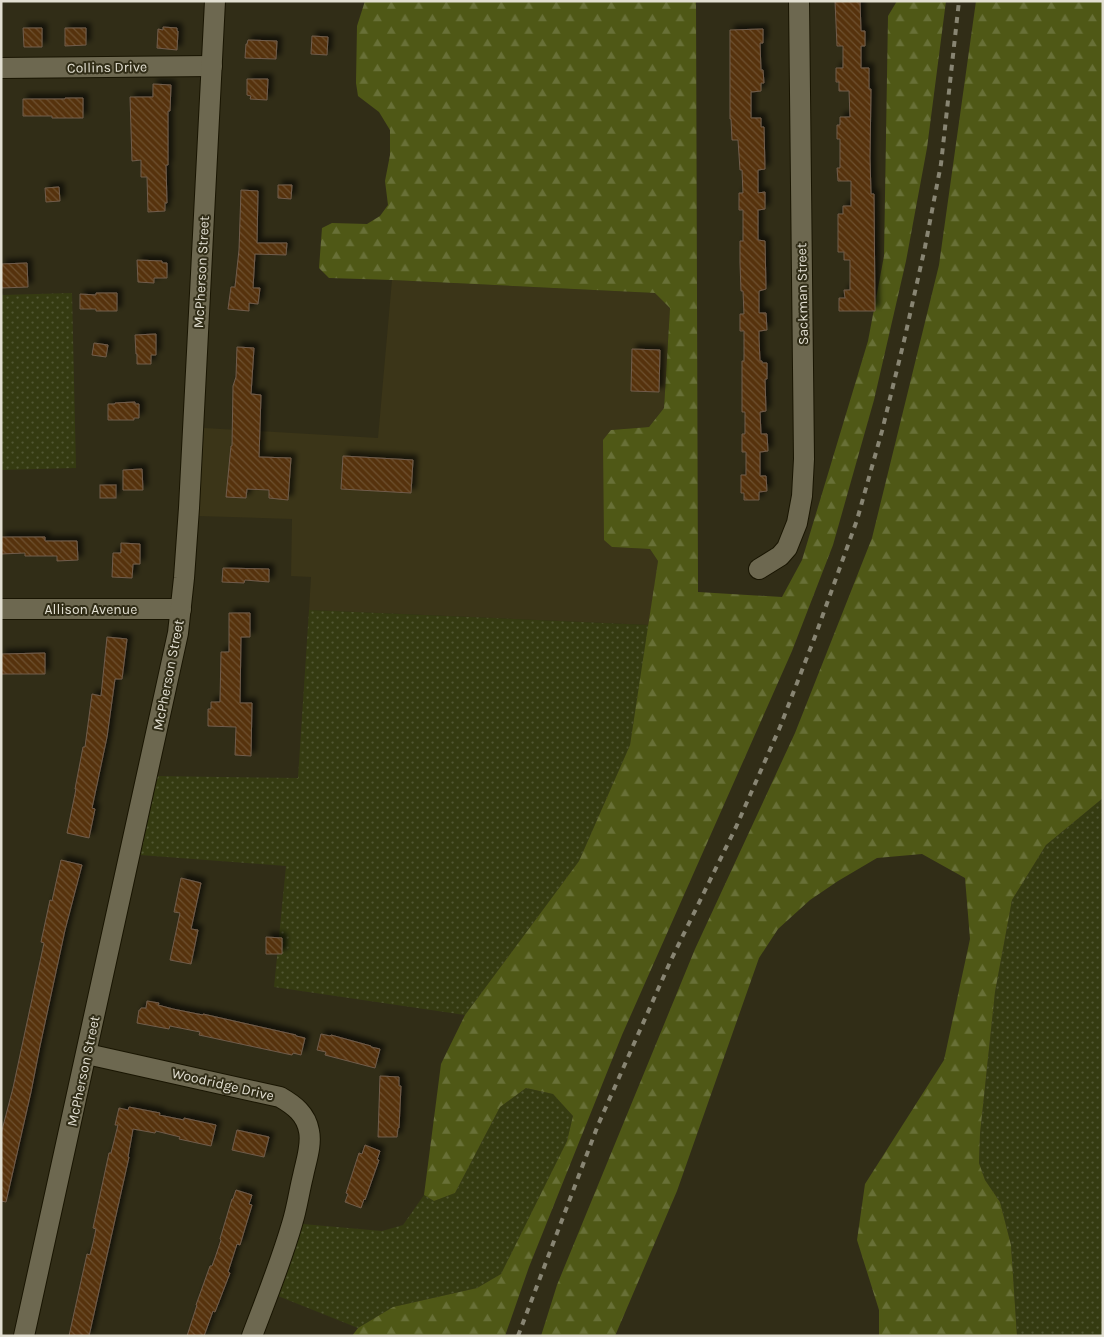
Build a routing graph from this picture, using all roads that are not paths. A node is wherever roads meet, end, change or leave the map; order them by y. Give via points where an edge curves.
1 (215, 1) edge
2 (799, 1) edge
3 (212, 66) junction
4 (1, 68) edge
5 (759, 569) dead end
6 (1, 609) edge
7 (181, 609) junction
8 (87, 1054) junction
9 (24, 1336) edge
10 (252, 1336) edge

1 - 3 street, McPherson Street
2 - 5 street, Sackman Street via 802,496 797,523 787,548
3 - 4 street, Collins Drive
3 - 7 street, McPherson Street
6 - 7 street, Allison Avenue
7 - 8 street, McPherson Street
8 - 9 street, McPherson Street
8 - 10 street, Woodridge Drive via 280,1097 302,1114 309,1130 309,1148 300,1192 285,1247

